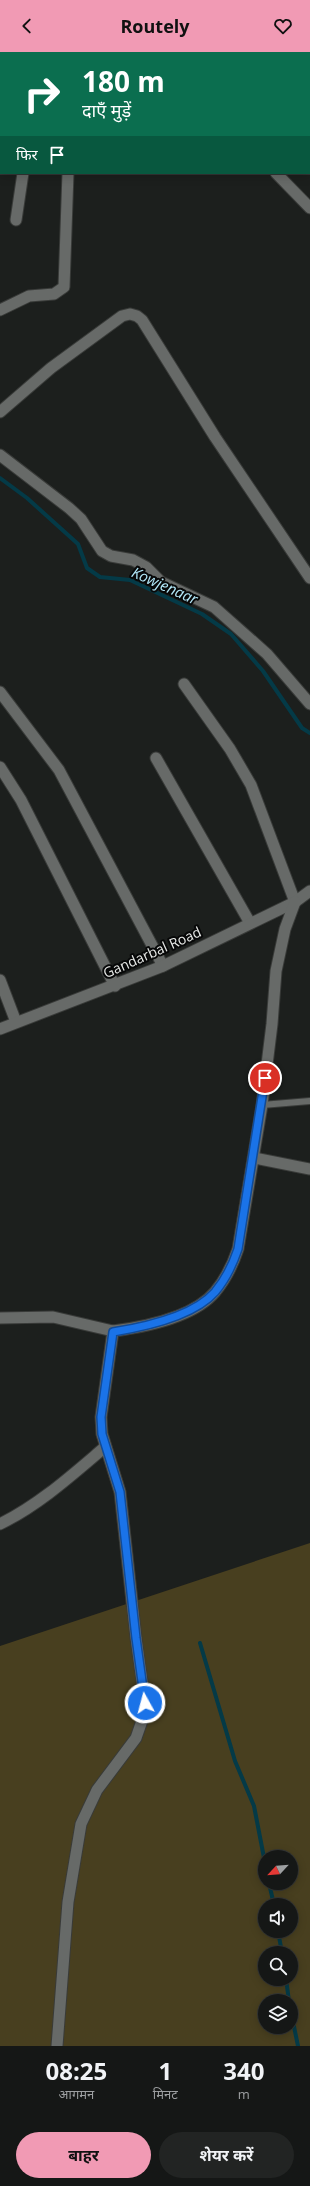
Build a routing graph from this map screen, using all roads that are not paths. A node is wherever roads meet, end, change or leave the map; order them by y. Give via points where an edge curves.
1 (23, 174) edge
2 (68, 174) edge
3 (277, 174) edge
4 (310, 208) edge
5 (16, 220) dead end
6 (0, 310) edge
7 (0, 412) edge
8 (0, 455) edge
9 (310, 578) edge
10 (184, 684) dead end
11 (0, 692) edge
12 (310, 704) edge
13 (156, 758) dead end
14 (0, 767) edge
15 (310, 891) edge
16 (295, 902) junction
17 (250, 923) junction
18 (163, 966) junction
19 (0, 980) edge
20 (115, 986) junction
21 (16, 1022) junction
22 (0, 1029) edge
23 (310, 1101) edge
24 (262, 1105) junction
25 (254, 1158) junction
26 (310, 1169) edge
27 (0, 1318) edge
28 (113, 1332) junction
29 (105, 1447) junction
30 (0, 1524) edge
31 (57, 2046) edge

1 - 5 street
2 - 6 street via 64,287 54,294 29,296
3 - 4 street
7 - 9 street via 51,368 107,326 122,316 138,316
8 - 12 street via 81,519 102,551 111,556 133,560 146,567 161,582 219,611 267,654
10 - 16 street via 230,749 252,786
11 - 18 street via 59,770
13 - 17 street
14 - 20 street via 21,800
15 - 16 street, Gandarbal Road
16 - 17 street, Gandarbal Road
16 - 24 street via 285,929 276,971
17 - 18 street, Gandarbal Road
18 - 20 street, Gandarbal Road
19 - 21 street
20 - 21 street, Gandarbal Road
21 - 22 street, Gandarbal Road
23 - 24 lane
24 - 25 street
25 - 26 street
25 - 28 street via 238,1249 232,1266 214,1293 201,1303 162,1322
27 - 28 street via 53,1317
28 - 29 street via 101,1417
29 - 30 street via 41,1499 16,1517
29 - 31 street via 120,1492 144,1692 144,1715 136,1738 97,1790 81,1824 68,1902

